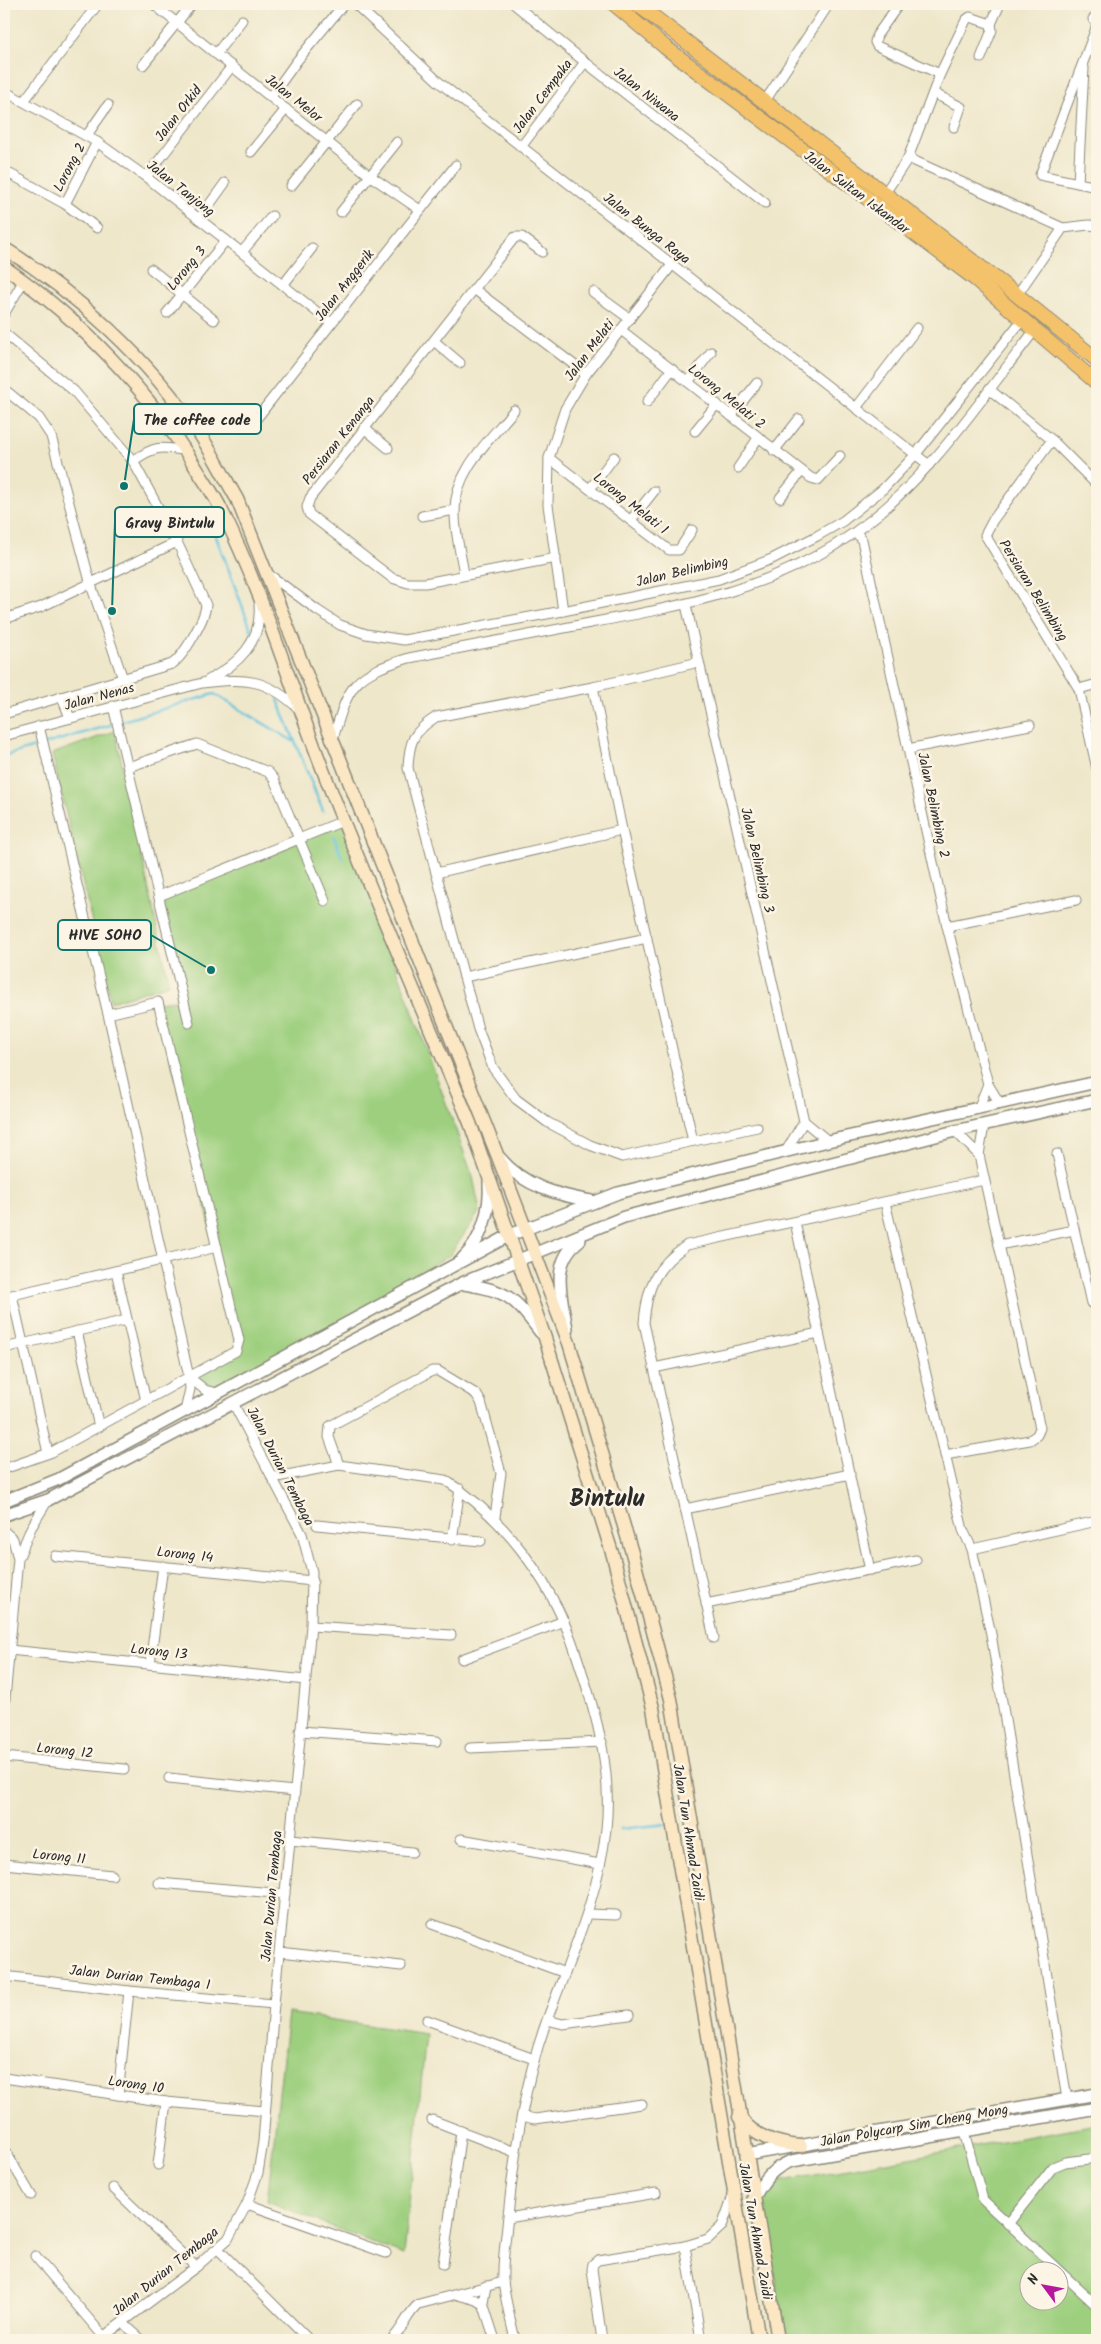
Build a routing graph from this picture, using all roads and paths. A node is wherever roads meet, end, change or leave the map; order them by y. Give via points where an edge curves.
1 (98, 4) edge
2 (153, 4) edge
3 (192, 4) edge
4 (344, 4) edge
5 (356, 4) edge
6 (514, 4) edge
7 (614, 4) edge
8 (637, 4) edge
9 (829, 4) edge
10 (899, 4) edge
11 (1000, 4) edge
12 (1093, 19) dead end
13 (242, 20) dead end
14 (177, 22) junction
15 (992, 24) junction
16 (216, 54) junction
17 (981, 58) dead end
18 (1084, 58) junction
19 (585, 62) junction
20 (144, 65) dead end
21 (232, 66) junction
22 (940, 74) junction
23 (4, 91) edge
24 (933, 93) junction
25 (271, 98) junction
26 (765, 101) junction
27 (24, 102) junction
28 (357, 104) dead end
29 (108, 105) dead end
30 (286, 109) junction
31 (954, 126) dead end
32 (87, 135) junction
33 (97, 142) junction
34 (328, 142) junction
35 (397, 142) dead end
36 (521, 147) junction
37 (251, 152) dead end
38 (908, 158) junction
39 (456, 165) dead end
40 (10, 174) dead end
41 (369, 175) junction
42 (146, 177) junction
43 (1078, 183) junction
44 (225, 184) dead end
45 (291, 186) dead end
46 (1097, 187) edge
47 (885, 194) junction
48 (765, 203) dead end
49 (65, 204) junction
50 (420, 210) junction
51 (341, 212) dead end
52 (272, 216) dead end
53 (198, 219) junction
54 (1097, 226) edge
55 (98, 228) dead end
56 (1063, 228) junction
57 (226, 240) junction
58 (4, 248) edge
59 (312, 248) dead end
60 (242, 252) junction
61 (542, 252) dead end
62 (672, 264) junction
63 (4, 267) edge
64 (151, 269) dead end
65 (24, 280) junction
66 (283, 285) junction
67 (474, 289) junction
68 (593, 292) dead end
69 (182, 295) junction
70 (1017, 295) junction
71 (167, 313) dead end
72 (4, 314) edge
73 (630, 319) junction
74 (214, 320) dead end
75 (1022, 320) junction
76 (331, 323) junction
77 (917, 328) dead end
78 (621, 330) junction
79 (1035, 330) junction
80 (4, 333) edge
81 (434, 341) junction
82 (711, 352) dead end
83 (1097, 360) edge
84 (460, 363) dead end
85 (672, 369) junction
86 (586, 374) junction
87 (688, 382) junction
88 (756, 383) dead end
89 (1097, 383) edge
90 (4, 388) edge
91 (988, 389) junction
92 (647, 402) dead end
93 (717, 404) junction
94 (856, 408) junction
95 (514, 410) dead end
96 (731, 416) junction
97 (799, 419) dead end
98 (254, 423) dead end
99 (364, 428) junction
100 (695, 431) dead end
101 (758, 438) junction
102 (1052, 440) junction
103 (388, 448) dead end
104 (774, 450) junction
105 (186, 451) junction
106 (916, 454) junction
107 (840, 456) dead end
108 (614, 457) dead end
109 (549, 458) junction
110 (133, 461) junction
111 (929, 465) junction
112 (738, 468) dead end
113 (801, 472) junction
114 (1097, 485) edge
115 (590, 489) junction
116 (654, 491) dead end
117 (780, 498) dead end
118 (455, 510) junction
119 (422, 516) dead end
120 (631, 520) junction
121 (692, 530) dead end
122 (856, 532) junction
123 (177, 542) junction
124 (556, 558) junction
125 (267, 573) junction
126 (464, 574) junction
127 (91, 585) junction
128 (258, 595) junction
129 (686, 605) junction
130 (563, 611) junction
131 (4, 619) edge
132 (699, 662) junction
133 (123, 679) junction
134 (202, 683) junction
135 (1097, 684) edge
136 (593, 688) junction
137 (1079, 689) junction
138 (62, 697) junction
139 (113, 706) junction
140 (299, 710) junction
141 (4, 714) edge
142 (70, 718) junction
143 (1030, 725) dead end
144 (39, 726) junction
145 (4, 736) edge
146 (333, 739) junction
147 (908, 749) junction
148 (128, 767) junction
149 (1097, 769) edge
150 (343, 821) junction
151 (622, 830) junction
152 (299, 839) junction
153 (436, 873) junction
154 (159, 896) junction
155 (1076, 900) dead end
156 (325, 901) dead end
157 (947, 926) junction
158 (647, 938) junction
159 (464, 977) junction
160 (108, 1014) junction
161 (189, 1022) dead end
162 (1097, 1082) edge
163 (988, 1084) junction
164 (1097, 1100) edge
165 (1000, 1104) junction
166 (978, 1108) junction
167 (804, 1121) junction
168 (984, 1125) junction
169 (757, 1127) dead end
170 (955, 1131) junction
171 (828, 1141) junction
172 (692, 1142) junction
173 (786, 1151) junction
174 (1057, 1154) dead end
175 (979, 1155) junction
176 (498, 1157) junction
177 (488, 1171) junction
178 (984, 1180) junction
179 (593, 1202) junction
180 (885, 1202) junction
181 (795, 1222) junction
182 (525, 1228) junction
183 (596, 1229) junction
184 (1074, 1230) junction
185 (510, 1235) junction
186 (999, 1245) junction
187 (217, 1247) junction
188 (536, 1254) junction
189 (163, 1260) junction
190 (519, 1262) junction
191 (446, 1270) junction
192 (116, 1271) junction
193 (462, 1283) junction
194 (8, 1296) edge
195 (1090, 1303) dead end
196 (128, 1320) junction
197 (77, 1331) junction
198 (819, 1333) junction
199 (546, 1338) junction
200 (23, 1343) junction
201 (569, 1343) junction
202 (4, 1348) edge
203 (654, 1368) junction
204 (189, 1377) junction
205 (218, 1393) junction
206 (146, 1401) junction
207 (233, 1403) junction
208 (185, 1411) junction
209 (99, 1427) junction
210 (48, 1453) junction
211 (945, 1455) junction
212 (339, 1465) junction
213 (4, 1469) edge
214 (850, 1474) junction
215 (272, 1478) junction
216 (460, 1489) junction
217 (48, 1500) junction
218 (4, 1501) edge
219 (685, 1509) junction
220 (4, 1515) edge
221 (495, 1517) junction
222 (1097, 1522) edge
223 (317, 1525) dead end
224 (4, 1531) edge
225 (452, 1540) junction
226 (481, 1541) dead end
227 (972, 1549) junction
228 (55, 1556) dead end
229 (18, 1559) junction
230 (916, 1560) dead end
231 (164, 1566) junction
232 (870, 1570) junction
233 (313, 1581) junction
234 (706, 1604) junction
235 (564, 1622) junction
236 (311, 1626) junction
237 (451, 1635) dead end
238 (714, 1638) dead end
239 (9, 1650) junction
240 (462, 1659) dead end
241 (150, 1664) junction
242 (5, 1678) edge
243 (306, 1680) junction
244 (4, 1709) edge
245 (300, 1731) junction
246 (438, 1740) dead end
247 (602, 1742) junction
248 (470, 1748) dead end
249 (4, 1757) edge
250 (124, 1770) dead end
251 (169, 1778) dead end
252 (294, 1791) junction
253 (461, 1839) dead end
254 (290, 1840) junction
255 (412, 1852) dead end
256 (4, 1864) edge
257 (600, 1864) junction
258 (112, 1875) dead end
259 (159, 1883) dead end
260 (285, 1894) junction
261 (588, 1914) junction
262 (616, 1915) dead end
263 (432, 1924) dead end
264 (280, 1952) junction
265 (401, 1966) dead end
266 (565, 1973) junction
267 (4, 1976) edge
268 (129, 1991) junction
269 (274, 2004) junction
270 (629, 2015) dead end
271 (427, 2020) dead end
272 (547, 2020) junction
273 (534, 2059) junction
274 (4, 2078) edge
275 (1097, 2094) edge
276 (118, 2095) junction
277 (1067, 2099) junction
278 (166, 2102) junction
279 (642, 2104) dead end
280 (1097, 2107) edge
281 (265, 2111) junction
282 (522, 2116) junction
283 (739, 2116) junction
284 (432, 2120) dead end
285 (1034, 2120) junction
286 (908, 2129) junction
287 (461, 2131) junction
288 (964, 2132) junction
289 (801, 2146) junction
290 (4, 2149) edge
291 (515, 2152) junction
292 (746, 2155) junction
293 (1097, 2158) edge
294 (158, 2165) dead end
295 (113, 2188) dead end
296 (656, 2193) dead end
297 (734, 2194) junction
298 (30, 2195) dead end
299 (753, 2199) junction
300 (247, 2204) junction
301 (508, 2218) junction
302 (1008, 2224) junction
303 (685, 2246) junction
304 (218, 2249) junction
305 (386, 2253) dead end
306 (35, 2256) dead end
307 (443, 2264) dead end
308 (196, 2268) junction
309 (503, 2282) junction
310 (486, 2286) junction
311 (456, 2294) junction
312 (484, 2305) junction
313 (1097, 2306) edge
314 (123, 2323) junction
315 (757, 2337) edge
316 (102, 2339) edge
317 (308, 2339) edge
318 (142, 2340) edge
319 (391, 2340) edge
320 (495, 2340) edge
321 (515, 2340) edge
322 (602, 2340) edge
323 (701, 2340) edge
324 (778, 2340) edge

1 - 27 street
2 - 14 street, Jalan Melor
3 - 14 street
4 - 25 street
5 - 36 street, Jalan Bunga Raya via 440,83
6 - 19 street, Jalan Niwana
7 - 75 main road, Jalan Sultan Iskandar via 665,47 974,278
8 - 26 main road, Jalan Sultan Iskandar
9 - 26 street
10 - 22 street via 877,35 877,46
11 - 15 street
12 - 18 street via 1097,23
13 - 16 street
14 - 16 street, Jalan Melor
14 - 20 street
15 - 17 street
15 - 22 street via 967,18
16 - 21 street, Jalan Melor
18 - 43 street
18 - 43 street via 1040,175
19 - 36 street, Jalan Cempaka
19 - 48 street, Jalan Niwana
21 - 25 street, Jalan Melor
21 - 42 street, Jalan Orkid
22 - 24 street
23 - 27 street, Jalan Tanjong
24 - 31 street via 961,107
24 - 38 street
25 - 30 street, Jalan Melor
26 - 47 main road, Jalan Sultan Iskandar
27 - 32 street, Jalan Tanjong
28 - 34 street
29 - 32 street
30 - 34 street, Jalan Melor
30 - 37 street
32 - 33 street, Jalan Tanjong
33 - 42 street, Jalan Tanjong
33 - 49 street, Lorong 2
34 - 41 street, Jalan Melor
34 - 45 street
35 - 41 street
36 - 62 street, Jalan Bunga Raya
38 - 47 street
38 - 56 street
39 - 50 street, Jalan Anggerik
40 - 49 street
41 - 50 street, Jalan Melor
41 - 51 street
42 - 53 street, Jalan Tanjong
43 - 46 street
44 - 53 street
47 - 70 main road, Jalan Sultan Iskandar
49 - 55 street
50 - 76 street, Jalan Anggerik
52 - 60 street
53 - 57 street, Jalan Tanjong
54 - 56 street
56 - 70 street
57 - 60 street, Jalan Tanjong
57 - 69 street, Lorong 3
58 - 125 main road, Jalan Tun Ahmad Zaidi via 69,292 156,379 199,433 237,499
59 - 66 street
60 - 66 street, Jalan Tanjong
61 - 67 street, Persiaran Kenanga via 522,237 515,237
62 - 73 street, Jalan Melati
62 - 94 street, Jalan Bunga Raya
63 - 65 main road, Jalan Tun Ahmad Zaidi
64 - 69 street
65 - 72 street
65 - 105 main road, Jalan Tun Ahmad Zaidi via 74,322 143,394
66 - 76 street, Jalan Tanjong
67 - 81 street, Persiaran Kenanga
67 - 86 street
68 - 73 street
69 - 71 street, Lorong 3
69 - 74 street
70 - 83 main road, Jalan Sultan Iskandar
73 - 78 street, Jalan Melati
75 - 79 main road, Jalan Sultan Iskandar
75 - 106 street, Jalan Belimbing
76 - 98 street, Jalan Anggerik
77 - 94 street
78 - 85 street, Lorong Melati 2
78 - 86 street, Jalan Melati
79 - 89 main road, Jalan Sultan Iskandar
79 - 91 street
80 - 110 street via 74,391
81 - 84 street
81 - 99 street, Persiaran Kenanga
82 - 87 street
85 - 87 street, Lorong Melati 2
85 - 92 street
86 - 109 street, Jalan Melati via 566,408
87 - 93 street, Lorong Melati 2
88 - 96 street
90 - 127 street via 39,418 51,436
91 - 102 street
91 - 111 street
93 - 96 street, Lorong Melati 2
93 - 100 street
94 - 106 street, Jalan Bunga Raya
95 - 118 street via 466,472
96 - 101 street, Lorong Melati 2
97 - 104 street
99 - 103 street
99 - 126 street, Persiaran Kenanga via 310,498 309,514 392,578 408,583 425,583
101 - 104 street, Lorong Melati 2
101 - 112 street
102 - 114 street
102 - 137 street, Persiaran Belimbing via 985,535
104 - 113 street, Lorong Melati 2
105 - 110 street via 164,447 148,450
105 - 128 main road, Jalan Tun Ahmad Zaidi via 221,508
106 - 111 street, Jalan Bunga Raya
106 - 130 street, Jalan Belimbing via 883,489 843,521 772,559 719,579
107 - 113 street, Lorong Melati 2 via 818,480
108 - 115 street
109 - 115 street, Lorong Melati 1
109 - 124 street, Jalan Melati via 548,505
110 - 123 street
111 - 122 street
113 - 117 street
115 - 120 street, Lorong Melati 1
116 - 120 street
118 - 119 street
118 - 126 street
120 - 121 street, Lorong Melati 1 via 675,552
122 - 129 street via 772,578
122 - 147 street, Jalan Belimbing 2 via 862,540
123 - 127 street
123 - 133 street via 206,605 204,614 178,660
124 - 126 street, Persiaran Kenanga
124 - 130 street, Jalan Melati
125 - 130 street, Jalan Belimbing via 340,625 366,634 404,640
125 - 146 main road, Jalan Tun Ahmad Zaidi
127 - 131 street
127 - 133 street
128 - 134 street, Jalan Nenas via 260,618 248,649 228,669
128 - 140 main road, Jalan Tun Ahmad Zaidi
129 - 132 street, Jalan Belimbing 3
129 - 146 street via 409,658 384,666 369,672 355,685 344,703
132 - 136 street
132 - 167 street, Jalan Belimbing 3
133 - 138 street
134 - 139 street, Jalan Nenas
134 - 140 street, Jalan Nenas via 246,680 284,696
135 - 137 street
136 - 151 street
136 - 153 street via 436,717 419,728 409,746 408,768
137 - 149 street, Persiaran Belimbing
138 - 141 street
138 - 142 street
139 - 142 street, Jalan Nenas
139 - 148 street
140 - 150 main road, Jalan Tun Ahmad Zaidi
142 - 144 street, Jalan Nenas
143 - 147 street
144 - 145 street, Jalan Nenas
144 - 160 street
146 - 176 main road, Jalan Tun Ahmad Zaidi
147 - 157 street, Jalan Belimbing 2
148 - 152 street via 197,744 268,772 274,779
148 - 154 street
150 - 152 street
150 - 177 main road, Jalan Tun Ahmad Zaidi
151 - 153 street
151 - 158 street
152 - 154 street
152 - 156 street
153 - 159 street
154 - 161 street
155 - 157 street
157 - 163 street, Jalan Belimbing 2
158 - 159 street
158 - 172 street
159 - 172 street via 493,1068 516,1099 546,1122 622,1157
160 - 187 street via 158,1002
160 - 189 street
162 - 165 street
163 - 165 street, Jalan Belimbing 2
163 - 166 street
164 - 168 street
165 - 166 street
166 - 171 street
167 - 171 street
167 - 173 street
168 - 170 street
168 - 175 street
169 - 172 street
170 - 175 street
170 - 183 street via 624,1217
171 - 173 street
173 - 179 street
174 - 184 street
175 - 178 street
176 - 179 street via 508,1169 530,1183 565,1197
176 - 182 main road, Jalan Tun Ahmad Zaidi
177 - 185 main road, Jalan Tun Ahmad Zaidi
177 - 191 street via 488,1212 478,1237 464,1257
178 - 180 street
178 - 186 street
179 - 182 street
180 - 181 street
180 - 211 street
181 - 198 street
181 - 203 street via 687,1245 669,1257 654,1278 645,1302 644,1323
182 - 185 street
182 - 188 main road, Jalan Tun Ahmad Zaidi
183 - 188 street
183 - 201 street via 569,1248 561,1269 559,1287
184 - 186 street
184 - 195 street
185 - 190 main road, Jalan Tun Ahmad Zaidi
185 - 191 street
186 - 211 street via 1040,1428 1030,1440
187 - 189 street
187 - 204 street via 238,1346 236,1351
188 - 190 street
188 - 201 main road, Jalan Tun Ahmad Zaidi
189 - 192 street
189 - 204 street
190 - 193 street
190 - 199 main road, Jalan Tun Ahmad Zaidi
191 - 205 street
192 - 194 street
192 - 196 street
193 - 199 street via 493,1288 512,1298
193 - 207 street
194 - 200 street
196 - 197 street
196 - 206 street
197 - 200 street
197 - 209 street
198 - 203 street
198 - 214 street
199 - 297 main road, Jalan Tun Ahmad Zaidi via 613,1556 653,1708
200 - 202 street
200 - 210 street
201 - 283 main road, Jalan Tun Ahmad Zaidi via 632,1553 671,1699
203 - 219 street
204 - 205 street via 205,1390
204 - 206 street
204 - 208 street
205 - 208 street
206 - 209 street
207 - 215 street, Jalan Durian Tembaga
207 - 217 street
208 - 218 street via 58,1480
209 - 210 street
210 - 213 street
211 - 227 street via 963,1530
212 - 215 street
212 - 216 street via 445,1480
212 - 221 street via 329,1437 330,1426 432,1371 438,1371 476,1394 481,1402 501,1473
214 - 219 street
214 - 232 street
215 - 233 street, Jalan Durian Tembaga via 302,1534
216 - 221 street
216 - 225 street
217 - 220 street
217 - 229 street
219 - 234 street
221 - 235 street via 546,1586
222 - 227 street
223 - 225 street
224 - 229 street via 13,1539
225 - 226 street
227 - 277 street via 991,1634
228 - 231 street, Lorong 14
229 - 239 street
230 - 232 street
231 - 233 street, Lorong 14
231 - 241 street
232 - 234 street
233 - 236 street, Jalan Durian Tembaga
234 - 238 street
235 - 240 street
235 - 247 street via 592,1699
236 - 237 street
236 - 243 street, Jalan Durian Tembaga
239 - 241 street, Lorong 13
239 - 242 street
241 - 243 street, Lorong 13
242 - 244 street
243 - 245 street, Jalan Durian Tembaga
245 - 246 street
245 - 252 street, Jalan Durian Tembaga
247 - 248 street
247 - 257 street via 607,1799
249 - 250 street, Lorong 12
251 - 252 street
252 - 254 street, Jalan Durian Tembaga
253 - 257 street
254 - 255 street
254 - 260 street, Jalan Durian Tembaga
256 - 258 street, Lorong 11
257 - 261 street
259 - 260 street
260 - 264 street, Jalan Durian Tembaga
261 - 262 street
261 - 266 street
263 - 266 street
264 - 265 street
264 - 269 street, Jalan Durian Tembaga
266 - 272 street
267 - 268 street, Jalan Durian Tembaga 1
268 - 269 street, Jalan Durian Tembaga 1
268 - 276 street
269 - 281 street, Jalan Durian Tembaga
270 - 272 street via 563,2024
271 - 273 street
272 - 273 street
273 - 282 street
274 - 276 street, Lorong 10
275 - 277 street, Jalan Polycarp Sim Cheng Mong
276 - 278 street, Lorong 10
277 - 280 street via 1081,2108
277 - 285 street via 1056,2112
277 - 286 street, Jalan Polycarp Sim Cheng Mong
278 - 281 street, Lorong 10
278 - 294 street
279 - 282 street via 535,2120
280 - 285 street, Jalan Polycarp Sim Cheng Mong
281 - 300 street, Jalan Durian Tembaga via 258,2173
282 - 291 street
283 - 289 main road via 765,2138
283 - 292 main road, Jalan Tun Ahmad Zaidi
284 - 287 street
285 - 288 street, Jalan Polycarp Sim Cheng Mong
286 - 288 street via 946,2128
286 - 289 street, Jalan Polycarp Sim Cheng Mong
287 - 291 street
287 - 307 street
288 - 299 street, Jalan Polycarp Sim Cheng Mong via 785,2162 765,2179
288 - 302 street via 983,2200
289 - 292 street, Jalan Polycarp Sim Cheng Mong
290 - 298 street
291 - 301 street
292 - 299 main road, Jalan Tun Ahmad Zaidi
293 - 302 street via 1053,2167
295 - 308 street
296 - 301 street
297 - 303 street via 722,2226 708,2239
297 - 315 main road, Jalan Tun Ahmad Zaidi
299 - 324 main road, Jalan Tun Ahmad Zaidi
300 - 304 street, Jalan Durian Tembaga via 228,2239
300 - 305 street
301 - 309 street
302 - 313 street
303 - 322 street via 598,2260 593,2264
303 - 323 street
304 - 308 street, Jalan Durian Tembaga
304 - 317 street
306 - 316 street
308 - 314 street, Jalan Durian Tembaga
309 - 310 street
309 - 321 street
310 - 311 street
310 - 312 street
311 - 312 street
311 - 319 street via 413,2308 402,2330
312 - 320 street
314 - 316 street, Jalan Durian Tembaga
314 - 318 street

